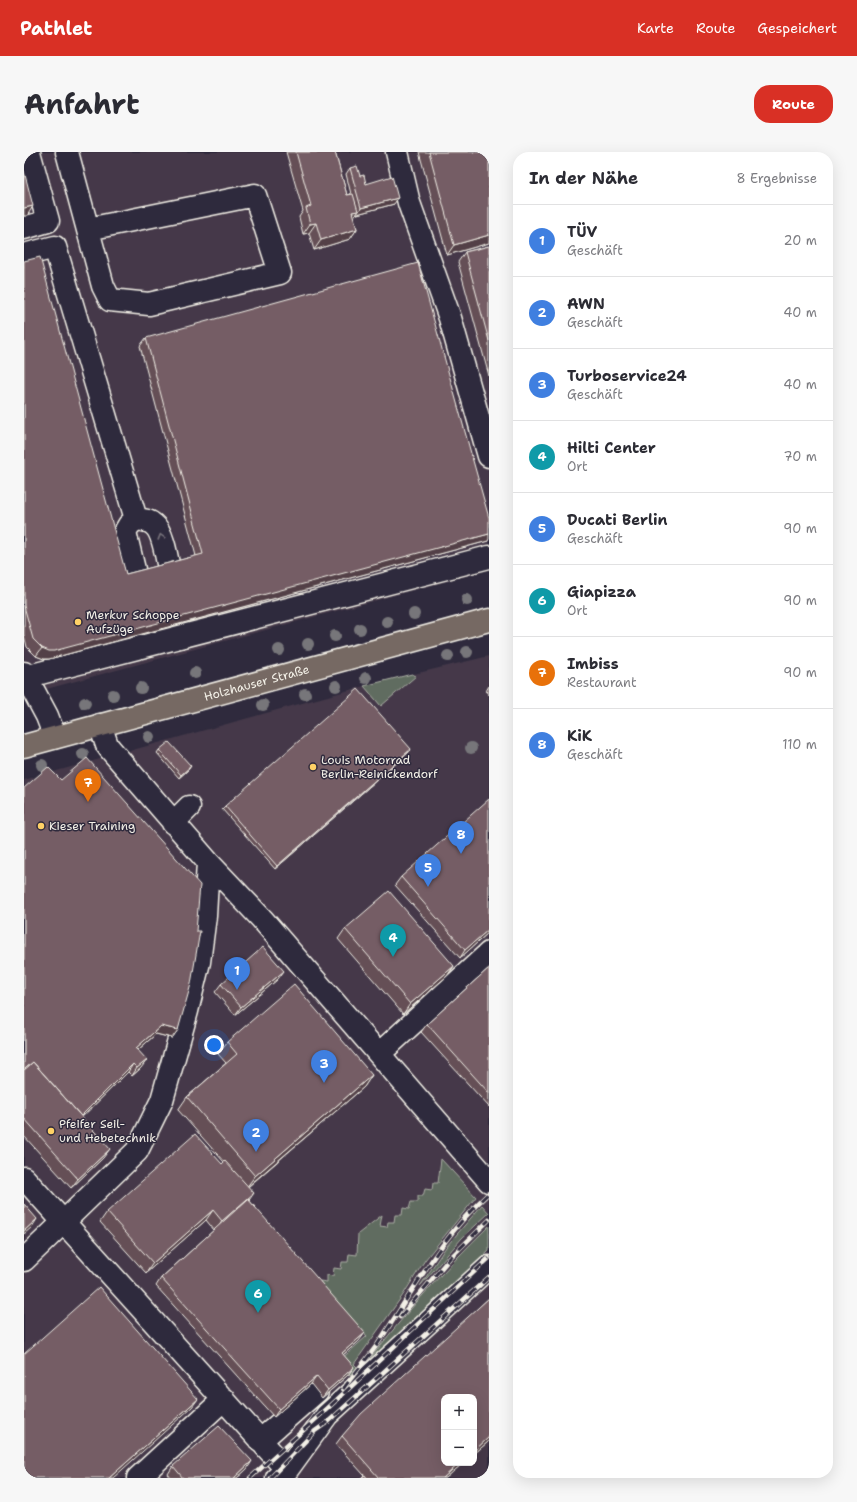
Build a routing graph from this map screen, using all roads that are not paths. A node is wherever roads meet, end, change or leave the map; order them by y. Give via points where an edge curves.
1 (29, 152) edge
2 (67, 152) edge
3 (397, 152) edge
4 (48, 221) junction
5 (24, 228) edge
6 (88, 229) junction
7 (55, 246) junction
8 (24, 255) edge
9 (489, 456) edge
10 (136, 519) junction
11 (489, 556) edge
12 (169, 570) edge
13 (136, 578) edge
14 (489, 620) edge
15 (25, 675) edge
16 (100, 725) junction
17 (55, 737) junction
18 (24, 746) edge
19 (189, 807) dead end
20 (173, 823) junction
21 (208, 862) junction
22 (489, 953) edge
23 (379, 1054) junction
24 (24, 1178) edge
25 (489, 1181) edge
26 (64, 1222) junction
27 (24, 1260) edge
28 (489, 1267) edge
29 (317, 1391) edge
30 (224, 1399) junction
31 (260, 1441) junction
32 (282, 1474) edge
33 (138, 1478) edge

1 - 4 lane
2 - 6 lane
3 - 9 lane via 409,203 450,318
4 - 5 lane
4 - 7 lane
6 - 6 lane via 103,286 110,300 149,304 280,273 255,195
7 - 8 lane
7 - 10 lane
12 -> 10 lane via 159,531 154,524
10 - 13 lane via 126,532
11 - 15 lane via 187,628
14 - 16 main road, Holzhauser Straße
15 - 17 lane via 48,716
16 - 17 main road, Holzhauser Straße
16 - 20 lane via 107,745
17 - 18 main road, Holzhauser Straße
19 - 20 lane
20 - 21 lane
21 - 23 lane via 262,919
21 - 26 lane via 206,916 199,962 162,1100 137,1151
22 - 23 lane
23 - 25 lane
24 - 26 lane
26 - 27 lane
26 - 30 lane
28 - 32 lane via 327,1415
29 - 31 lane
30 - 31 lane
30 - 33 lane
31 - 32 lane

